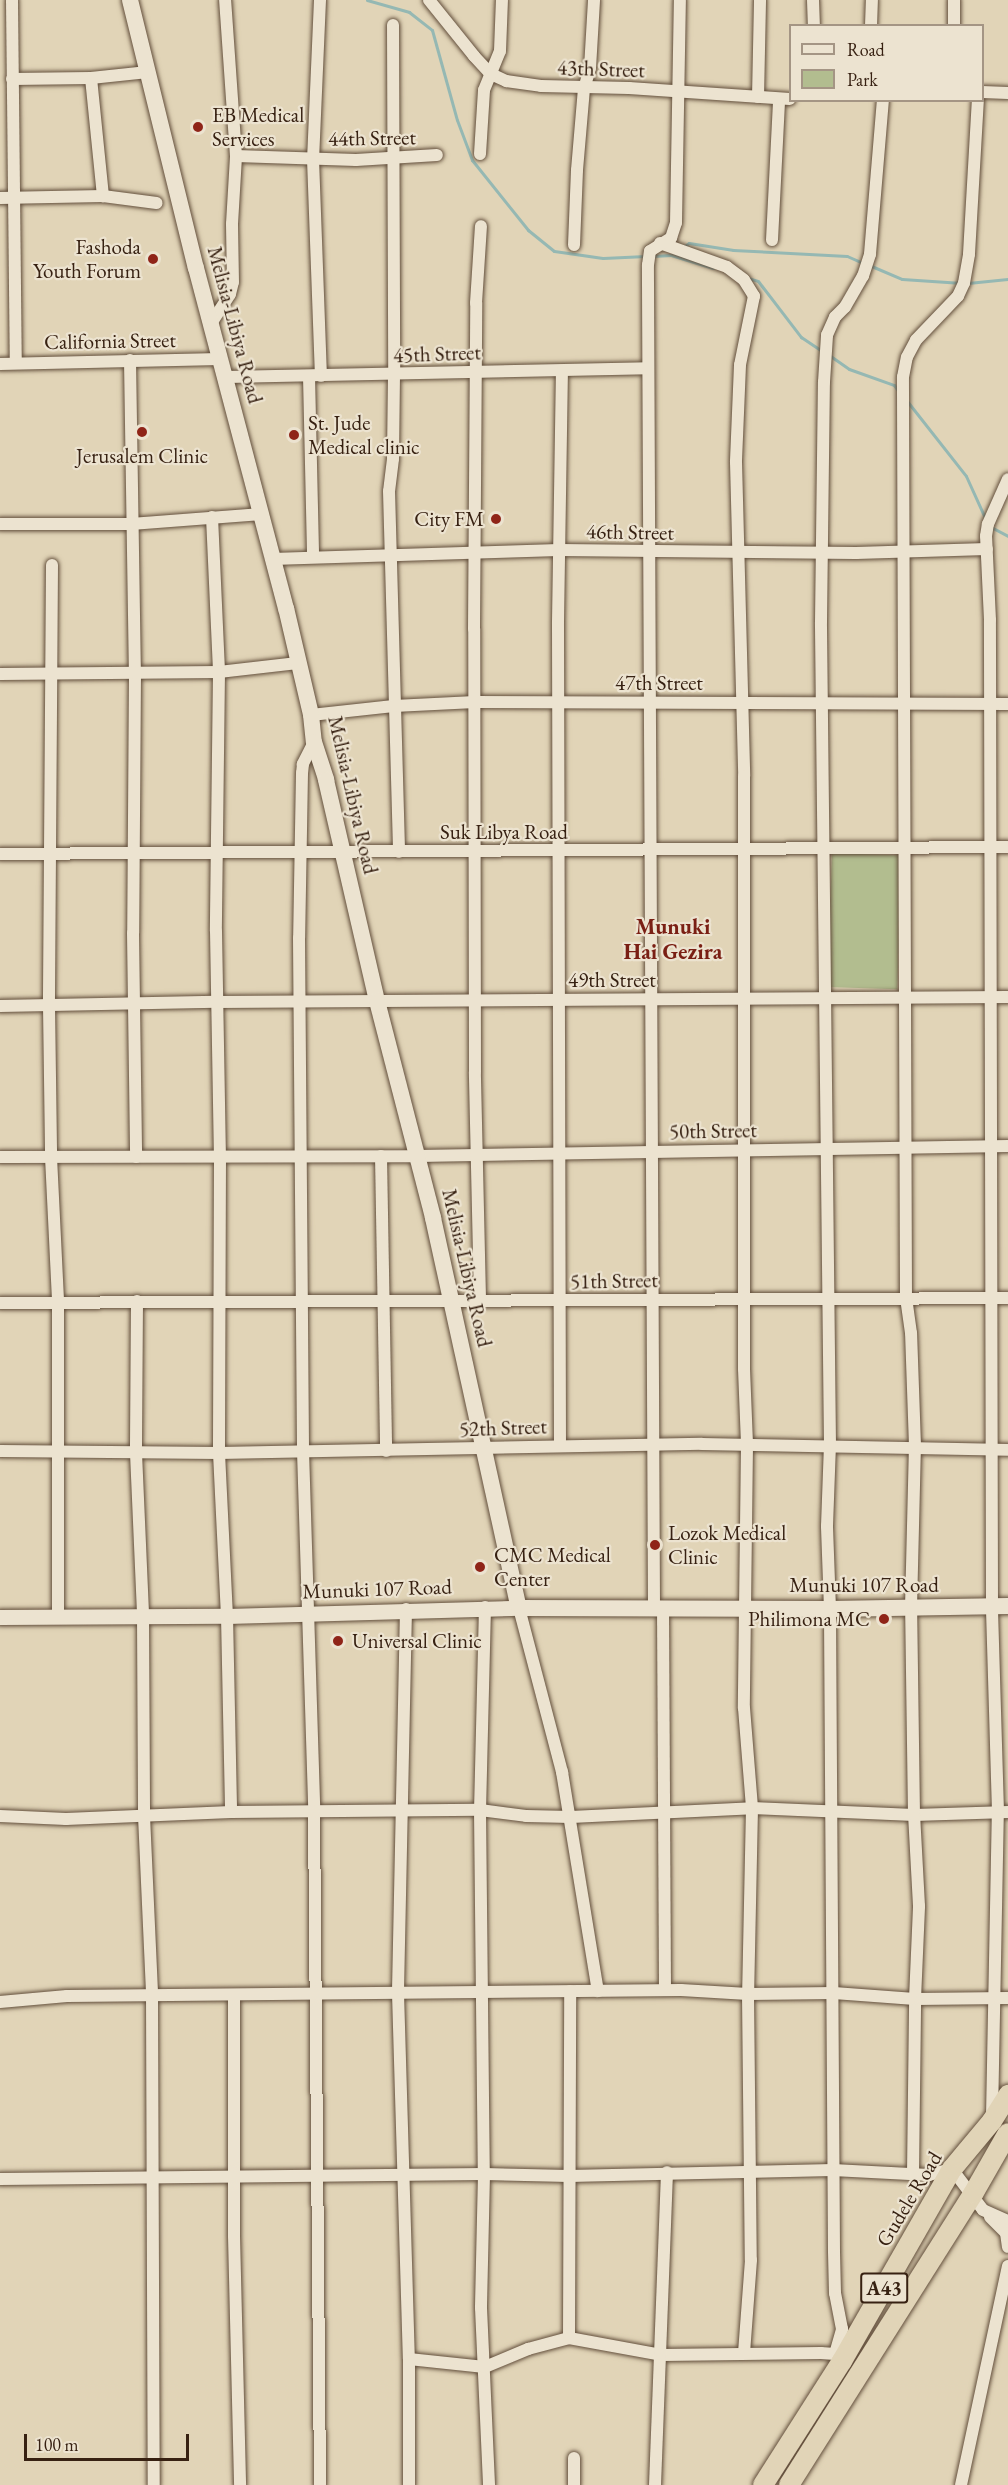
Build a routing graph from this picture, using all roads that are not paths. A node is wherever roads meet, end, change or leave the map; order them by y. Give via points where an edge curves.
1 (12, 0) edge
2 (130, 0) edge
3 (225, 0) edge
4 (320, 0) edge
5 (429, 0) edge
6 (441, 0) edge
7 (502, 0) edge
8 (594, 0) edge
9 (680, 0) edge
10 (760, 0) edge
11 (813, 0) edge
12 (872, 0) edge
13 (954, 0) edge
14 (440, 14) junction
15 (393, 24) dead end
16 (814, 24) edge
17 (871, 24) edge
18 (954, 24) edge
19 (6, 42) edge
20 (148, 72) junction
21 (491, 74) junction
22 (91, 78) junction
23 (12, 79) junction
24 (584, 89) junction
25 (678, 91) junction
26 (984, 92) edge
27 (1008, 93) edge
28 (758, 97) junction
29 (785, 99) edge
30 (883, 102) edge
31 (978, 102) edge
32 (480, 154) dead end
33 (436, 155) dead end
34 (236, 156) junction
35 (395, 158) junction
36 (314, 159) junction
37 (103, 196) junction
38 (0, 198) edge
39 (14, 198) junction
40 (157, 203) dead end
41 (481, 226) dead end
42 (772, 240) dead end
43 (574, 245) dead end
44 (655, 247) junction
45 (212, 322) junction
46 (220, 359) junction
47 (129, 360) junction
48 (16, 363) junction
49 (0, 364) edge
50 (648, 368) junction
51 (478, 372) junction
52 (562, 372) junction
53 (394, 375) junction
54 (315, 376) junction
55 (227, 377) junction
56 (1008, 478) edge
57 (262, 514) junction
58 (212, 517) junction
59 (0, 524) edge
60 (131, 524) junction
61 (987, 549) junction
62 (559, 550) junction
63 (476, 552) junction
64 (649, 552) junction
65 (737, 552) junction
66 (905, 552) junction
67 (821, 553) junction
68 (391, 554) junction
69 (312, 557) junction
70 (272, 559) junction
71 (52, 564) dead end
72 (297, 663) junction
73 (219, 672) junction
74 (0, 674) edge
75 (52, 674) junction
76 (135, 674) junction
77 (475, 702) junction
78 (558, 702) junction
79 (650, 703) junction
80 (740, 703) junction
81 (905, 703) junction
82 (822, 704) junction
83 (1008, 704) edge
84 (394, 705) junction
85 (990, 705) junction
86 (311, 715) junction
87 (314, 742) junction
88 (905, 848) junction
89 (989, 848) junction
90 (1008, 848) edge
91 (744, 849) junction
92 (823, 849) junction
93 (650, 850) junction
94 (476, 851) junction
95 (559, 851) junction
96 (216, 852) junction
97 (300, 852) junction
98 (344, 852) junction
99 (399, 852) junction
100 (134, 853) junction
101 (0, 854) edge
102 (51, 854) junction
103 (825, 997) junction
104 (990, 997) junction
105 (1008, 997) edge
106 (905, 998) junction
107 (651, 999) junction
108 (744, 999) junction
109 (476, 1000) junction
110 (560, 1000) junction
111 (300, 1001) junction
112 (376, 1001) junction
113 (216, 1002) junction
114 (134, 1003) junction
115 (0, 1006) edge
116 (49, 1006) junction
117 (1008, 1146) edge
118 (992, 1147) junction
119 (905, 1149) junction
120 (743, 1150) junction
121 (825, 1150) junction
122 (652, 1151) junction
123 (560, 1153) junction
124 (477, 1155) junction
125 (303, 1156) junction
126 (381, 1156) junction
127 (418, 1156) junction
128 (0, 1157) edge
129 (51, 1157) junction
130 (136, 1157) junction
131 (220, 1157) junction
132 (906, 1298) junction
133 (991, 1298) junction
134 (1008, 1298) edge
135 (480, 1299) junction
136 (829, 1299) junction
137 (451, 1300) junction
138 (652, 1300) junction
139 (744, 1300) junction
140 (58, 1301) junction
141 (137, 1301) junction
142 (560, 1301) junction
143 (0, 1303) edge
144 (303, 1303) junction
145 (385, 1303) junction
146 (220, 1304) junction
147 (653, 1445) junction
148 (747, 1445) junction
149 (485, 1446) junction
150 (560, 1446) junction
151 (830, 1446) junction
152 (915, 1446) junction
153 (991, 1450) junction
154 (1008, 1450) edge
155 (0, 1451) edge
156 (303, 1451) junction
157 (386, 1451) junction
158 (56, 1453) junction
159 (136, 1453) junction
160 (219, 1453) junction
161 (1000, 1606) edge
162 (485, 1607) junction
163 (659, 1607) junction
164 (519, 1608) junction
165 (744, 1608) junction
166 (911, 1608) junction
167 (406, 1609) junction
168 (830, 1609) junction
169 (308, 1614) junction
170 (143, 1616) junction
171 (227, 1616) junction
172 (0, 1617) edge
173 (58, 1617) junction
174 (752, 1808) junction
175 (480, 1810) junction
176 (400, 1811) junction
177 (663, 1811) junction
178 (830, 1811) junction
179 (231, 1812) junction
180 (314, 1812) junction
181 (1003, 1812) edge
182 (914, 1815) junction
183 (0, 1816) edge
184 (144, 1816) junction
185 (571, 1817) junction
186 (665, 1990) junction
187 (570, 1991) junction
188 (598, 1991) junction
189 (481, 1992) junction
190 (398, 1993) junction
191 (834, 1993) junction
192 (315, 1994) junction
193 (748, 1994) junction
194 (152, 1995) junction
195 (234, 1995) junction
196 (1002, 1998) edge
197 (915, 1999) junction
198 (0, 2002) edge
199 (1008, 2095) edge
200 (1000, 2127) edge
201 (952, 2169) junction
202 (833, 2170) junction
203 (750, 2171) junction
204 (667, 2172) junction
205 (484, 2174) junction
206 (913, 2174) junction
207 (319, 2175) junction
208 (402, 2175) junction
209 (234, 2176) junction
210 (569, 2176) junction
211 (151, 2177) junction
212 (0, 2179) edge
213 (978, 2202) junction
214 (1008, 2222) edge
215 (1008, 2247) edge
216 (1008, 2266) edge
217 (569, 2338) junction
218 (744, 2353) junction
219 (662, 2355) junction
220 (838, 2357) junction
221 (409, 2359) junction
222 (485, 2367) junction
223 (574, 2458) dead end
224 (154, 2485) edge
225 (240, 2485) edge
226 (320, 2485) edge
227 (409, 2485) edge
228 (489, 2485) edge
229 (574, 2485) edge
230 (655, 2485) edge
231 (764, 2485) edge
232 (789, 2485) edge
233 (961, 2485) edge

1 - 19 street
2 - 20 main road, Melisia-Libiya Road
3 - 34 street
4 - 36 street
5 - 14 street
6 - 14 street
7 - 21 street via 500,51
8 - 24 street via 590,68
9 - 25 street
10 - 28 street
11 - 16 street
12 - 17 street
13 - 18 street
14 - 21 street
15 - 35 street
19 - 23 street
20 - 22 street
20 - 45 main road, Melisia-Libiya Road
21 - 24 street, 43th Street via 506,81
21 - 32 street via 484,90
22 - 23 street
22 - 37 street
23 - 39 street
24 - 25 street, 43th Street
24 - 43 street
25 - 28 street, 43th Street
25 - 44 street via 676,222 671,238
26 - 27 street
28 - 29 street, 43th Street
29 - 42 street
30 - 67 street via 870,254 852,296 835,317 826,344
31 - 66 street via 964,283 958,296 916,340 903,377
33 - 35 street, 44th Street
34 - 36 street, 44th Street
34 - 45 street via 233,282
35 - 36 street, 44th Street
35 - 53 street
36 - 54 street
37 - 39 street
37 - 40 street
38 - 39 street
39 - 48 street
41 - 51 street via 476,303
44 - 50 street via 648,265
44 - 65 street via 727,267 744,280 754,296 739,376
45 - 46 main road, Melisia-Libiya Road
46 - 47 street, California Street
46 - 55 main road, Melisia-Libiya Road
47 - 48 street, California Street
47 - 60 street
48 - 49 street, California Street
50 - 52 street, 45th Street
50 - 64 street
51 - 52 street, 45th Street
51 - 53 street, 45th Street
51 - 63 street
52 - 62 street
53 - 54 street, 45th Street
53 - 68 street via 389,491
54 - 55 street, 45th Street
54 - 69 street
55 - 57 main road, Melisia-Libiya Road
56 - 61 street via 988,524
57 - 58 street
57 - 70 main road, Melisia-Libiya Road
58 - 60 street
58 - 73 street
59 - 60 street
60 - 76 street
61 - 66 street, 46th Street
61 - 85 street
62 - 63 street, 46th Street
62 - 64 street, 46th Street
62 - 78 street
63 - 68 street, 46th Street
63 - 77 street
64 - 65 street, 46th Street
64 - 79 street
65 - 67 street, 46th Street
65 - 80 street
66 - 67 street, 46th Street
66 - 81 street
67 - 82 street
68 - 69 street, 46th Street
68 - 84 street
69 - 70 street, 46th Street
70 - 72 main road, Melisia-Libiya Road
71 - 75 street
72 - 73 street
72 - 86 main road, Melisia-Libiya Road
73 - 76 street
73 - 96 street
74 - 75 street
75 - 76 street
75 - 102 street
76 - 100 street
77 - 78 street, 47th Street
77 - 84 street, 47th Street
77 - 94 street
78 - 79 street, 47th Street
78 - 95 street
79 - 80 street, 47th Street
79 - 93 street
80 - 82 street, 47th Street
80 - 91 street
81 - 82 street, 47th Street
81 - 85 street, 47th Street
81 - 88 street
82 - 92 street
83 - 85 street, 47th Street
84 - 86 street, 47th Street
84 - 99 street
85 - 89 street
86 - 87 main road, Melisia-Libiya Road
87 - 97 street via 303,764
87 - 98 main road, Melisia-Libiya Road
88 - 89 street, Suk Libya Road
88 - 92 street, Suk Libya Road
88 - 106 street
89 - 90 street, Suk Libya Road
89 - 104 street
91 - 92 street, Suk Libya Road
91 - 93 street, Suk Libya Road
91 - 108 street
92 - 103 street
93 - 95 street, Suk Libya Road
93 - 107 street
94 - 95 street, Suk Libya Road
94 - 99 street, Suk Libya Road
94 - 109 street
95 - 110 street
96 - 97 street, Suk Libya Road
96 - 100 street, Suk Libya Road
96 - 113 street
97 - 98 street, Suk Libya Road
97 - 111 street
98 - 99 street, Suk Libya Road
98 - 112 main road, Melisia-Libiya Road
100 - 102 street, Suk Libya Road
100 - 114 street
101 - 102 street, Suk Libya Road
102 - 116 street
103 - 106 street, 49th Street
103 - 108 street, 49th Street
103 - 121 street
104 - 105 street, 49th Street
104 - 106 street, 49th Street
104 - 118 street
106 - 119 street
107 - 108 street, 49th Street
107 - 110 street, 49th Street
107 - 122 street
108 - 120 street
109 - 110 street, 49th Street
109 - 112 street, 49th Street
109 - 124 street
110 - 123 street
111 - 112 street, 49th Street
111 - 113 street, 49th Street
111 - 125 street
112 - 127 main road, Melisia-Libiya Road
113 - 114 street, 49th Street
113 - 131 street
114 - 116 street, 49th Street
114 - 130 street
115 - 116 street, 49th Street
116 - 129 street
117 - 118 street, 50th Street
118 - 119 street, 50th Street
118 - 133 street
119 - 121 street, 50th Street
119 - 132 street
120 - 121 street, 50th Street
120 - 122 street, 50th Street
120 - 139 street
121 - 136 street
122 - 123 street, 50th Street
122 - 138 street
123 - 124 street, 50th Street
123 - 142 street
124 - 127 street, 50th Street
124 - 135 street
125 - 126 street, 50th Street
125 - 131 street, 50th Street
125 - 144 street
126 - 127 street, 50th Street
126 - 145 street
127 - 137 main road, Melisia-Libiya Road
128 - 129 street, 50th Street
129 - 130 street, 50th Street
129 - 140 street
130 - 131 street, 50th Street
131 - 146 street
132 - 133 street, 51th Street
132 - 136 street, 51th Street
132 - 152 street
133 - 134 street, 51th Street
133 - 153 street
135 - 137 street, 51th Street
135 - 142 street, 51th Street
136 - 139 street, 51th Street
136 - 151 street
137 - 145 street, 51th Street
137 - 149 main road, Melisia-Libiya Road
138 - 139 street, 51th Street
138 - 142 street, 51th Street
138 - 147 street
139 - 148 street
140 - 141 street, 51th Street
140 - 143 street, 51th Street
140 - 158 street
141 - 146 street, 51th Street
141 - 159 street
142 - 150 street
144 - 145 street, 51th Street
144 - 146 street, 51th Street
144 - 156 street
145 - 157 street
146 - 160 street
147 - 148 street, 52th Street
147 - 150 street, 52th Street
147 - 163 street
148 - 151 street, 52th Street
148 - 165 street
149 - 150 street, 52th Street
149 - 157 street, 52th Street
149 - 164 main road, Melisia-Libiya Road
151 - 152 street, 52th Street
151 - 168 street via 826,1526
152 - 153 street, 52th Street
152 - 166 street
153 - 154 street, 52th Street
153 - 161 street
155 - 158 street, 52th Street
156 - 157 street, 52th Street
156 - 160 street, 52th Street
156 - 169 street
158 - 159 street, 52th Street
158 - 173 street
159 - 160 street, 52th Street
159 - 170 street
160 - 171 street
161 - 166 main road, Munuki 107 Road
161 - 181 street
162 - 164 street, Munuki 107 Road
162 - 167 street, Munuki 107 Road
162 - 175 street
163 - 164 main road, Munuki 107 Road
163 - 165 main road, Munuki 107 Road
163 - 177 street
164 - 185 street
165 - 168 main road, Munuki 107 Road
165 - 174 street via 744,1708
166 - 168 main road, Munuki 107 Road
166 - 182 street
167 - 169 street, Munuki 107 Road
167 - 176 street
168 - 178 street
169 - 171 street, Munuki 107 Road
169 - 180 street
170 - 171 street, Munuki 107 Road
170 - 173 street, Munuki 107 Road
170 - 184 street
171 - 179 street
172 - 173 street, Munuki 107 Road
174 - 177 street
174 - 178 street
174 - 193 street
175 - 176 street
175 - 185 street
175 - 189 street
176 - 180 street
176 - 190 street
177 - 185 street
177 - 186 street
178 - 182 street
178 - 191 street
179 - 180 street
179 - 184 street
180 - 192 street
181 - 182 street
181 - 196 street
182 - 197 street via 919,1906
183 - 184 street
184 - 194 street
185 - 188 street
186 - 188 street
186 - 193 street
187 - 188 street
187 - 189 street
187 - 210 street
189 - 190 street
189 - 205 street
190 - 192 street
190 - 208 street
191 - 193 street
191 - 197 street
191 - 202 street
192 - 195 street
192 - 207 street
193 - 203 street
194 - 195 street
194 - 198 street
194 - 211 street
195 - 209 street
196 - 197 street
196 - 200 street
197 - 206 street
199 - 200 highway, Gudele Road / A43
200 - 201 highway, Gudele Road / A43
200 - 213 highway, Gudele Road / A43
201 - 206 street via 937,2174
201 - 213 street
201 - 220 highway, Gudele Road / A43
202 - 203 street
202 - 206 street
202 - 220 street via 835,2293 842,2329
203 - 204 street
203 - 218 street via 751,2260
204 - 210 street
204 - 219 street
205 - 208 street
205 - 210 street
205 - 222 street via 481,2308
207 - 208 street
207 - 209 street
207 - 226 street
208 - 221 street
209 - 211 street
209 - 225 street
210 - 217 street
211 - 212 street
211 - 224 street
213 - 214 street
213 - 215 street via 1006,2233
213 - 232 highway, Gudele Road / A43
216 - 233 street
217 - 219 street
217 - 222 street
218 - 219 street
218 - 220 street
219 - 230 street
220 - 231 highway, Gudele Road / A43
221 - 222 street
221 - 227 street
222 - 228 street
223 - 229 street

